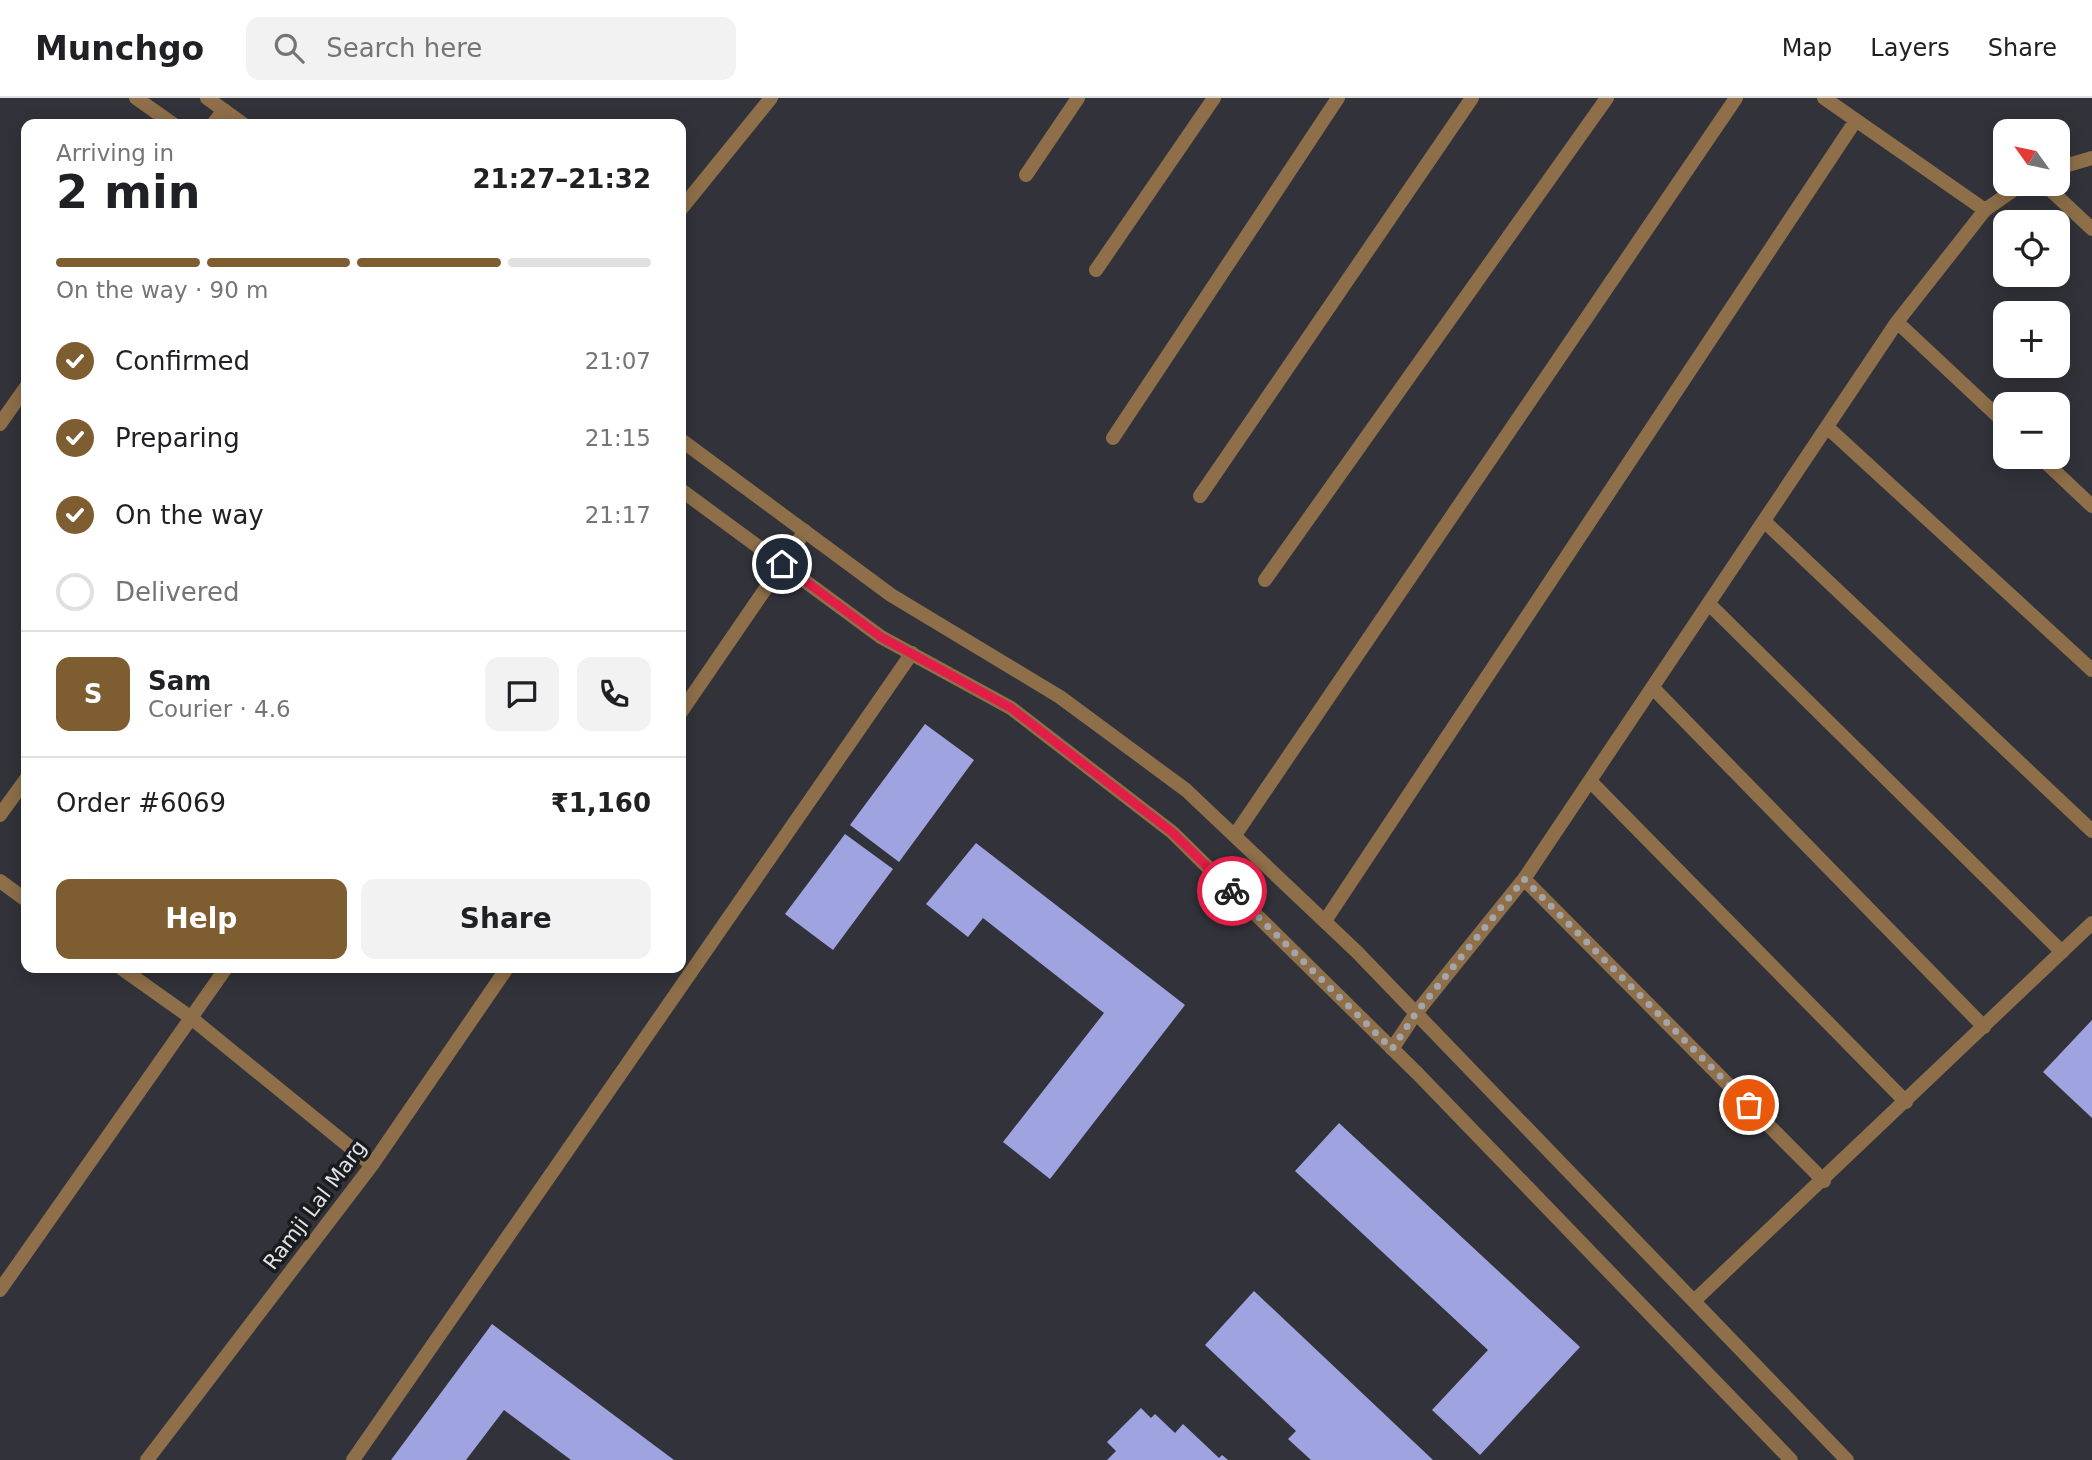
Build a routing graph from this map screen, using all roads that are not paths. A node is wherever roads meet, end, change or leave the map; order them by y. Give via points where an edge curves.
1 (136, 98) edge
2 (207, 98) edge
3 (771, 98) edge
4 (1077, 98) edge
5 (1213, 98) edge
6 (1338, 98) edge
7 (1472, 98) edge
8 (1607, 98) edge
9 (1736, 98) edge
10 (1824, 98) edge
11 (224, 110) junction
12 (166, 119) edge
13 (217, 119) edge
14 (236, 119) edge
15 (1856, 120) junction
16 (2092, 158) edge
17 (2070, 164) edge
18 (1026, 175) dead end
19 (2005, 196) edge
20 (2057, 196) edge
21 (686, 203) edge
22 (1985, 210) junction
23 (2092, 229) edge
24 (1096, 270) dead end
25 (1897, 322) junction
26 (21, 394) edge
27 (1993, 412) edge
28 (0, 424) edge
29 (1827, 427) junction
30 (1113, 438) dead end
31 (686, 444) edge
32 (2053, 469) edge
33 (686, 494) edge
34 (1200, 496) dead end
35 (2092, 506) edge
36 (1764, 521) junction
37 (805, 531) junction
38 (782, 564) junction
39 (1265, 580) dead end
40 (1709, 604) junction
41 (912, 653) junction
42 (2092, 670) edge
43 (1653, 688) junction
44 (686, 705) edge
45 (1590, 781) junction
46 (21, 786) edge
47 (0, 815) edge
48 (2092, 831) edge
49 (1235, 835) junction
50 (1524, 879) junction
51 (0, 881) edge
52 (21, 896) edge
53 (1325, 921) junction
54 (2092, 923) edge
55 (2062, 952) junction
56 (128, 973) edge
57 (222, 973) edge
58 (504, 973) edge
59 (1416, 1013) junction
60 (190, 1017) junction
61 (1984, 1027) junction
62 (1392, 1049) junction
63 (1906, 1102) junction
64 (372, 1164) junction
65 (1824, 1181) junction
66 (0, 1290) edge
67 (1694, 1301) junction
68 (147, 1460) edge
69 (353, 1460) edge
70 (1791, 1460) edge
71 (1847, 1460) edge

1 - 12 street
2 - 11 street
3 - 21 street
4 - 18 street
5 - 24 street
6 - 30 street
7 - 34 street
8 - 39 street
9 - 49 street
10 - 15 street
11 - 13 street
11 - 14 street
15 - 22 street
15 - 53 street
16 - 17 street
19 - 22 street
20 - 23 street
22 - 25 street
25 - 27 street
25 - 29 street
26 - 28 street
29 - 36 street
29 - 42 street
31 - 37 street
32 - 35 street
33 - 38 street
36 - 40 street
36 - 48 street
37 - 38 street
37 - 49 street via 891,595 1060,697 1186,790
38 - 41 street via 881,637
38 - 44 street
40 - 43 street
40 - 55 street
41 - 62 street via 1011,708 1172,832
41 - 69 street
43 - 45 street
43 - 61 street
45 - 50 street
45 - 63 street
46 - 47 street
49 - 53 street
50 - 59 street
50 - 65 street
51 - 52 street
53 - 59 street
54 - 55 street
55 - 61 street
56 - 60 street
57 - 60 street
58 - 64 street, Ramji Lal Marg
59 - 62 street
59 - 67 street
60 - 64 street
60 - 66 street
61 - 63 street
62 - 70 street
63 - 65 street
64 - 68 street, Ramji Lal Marg
65 - 67 street
67 - 71 street

